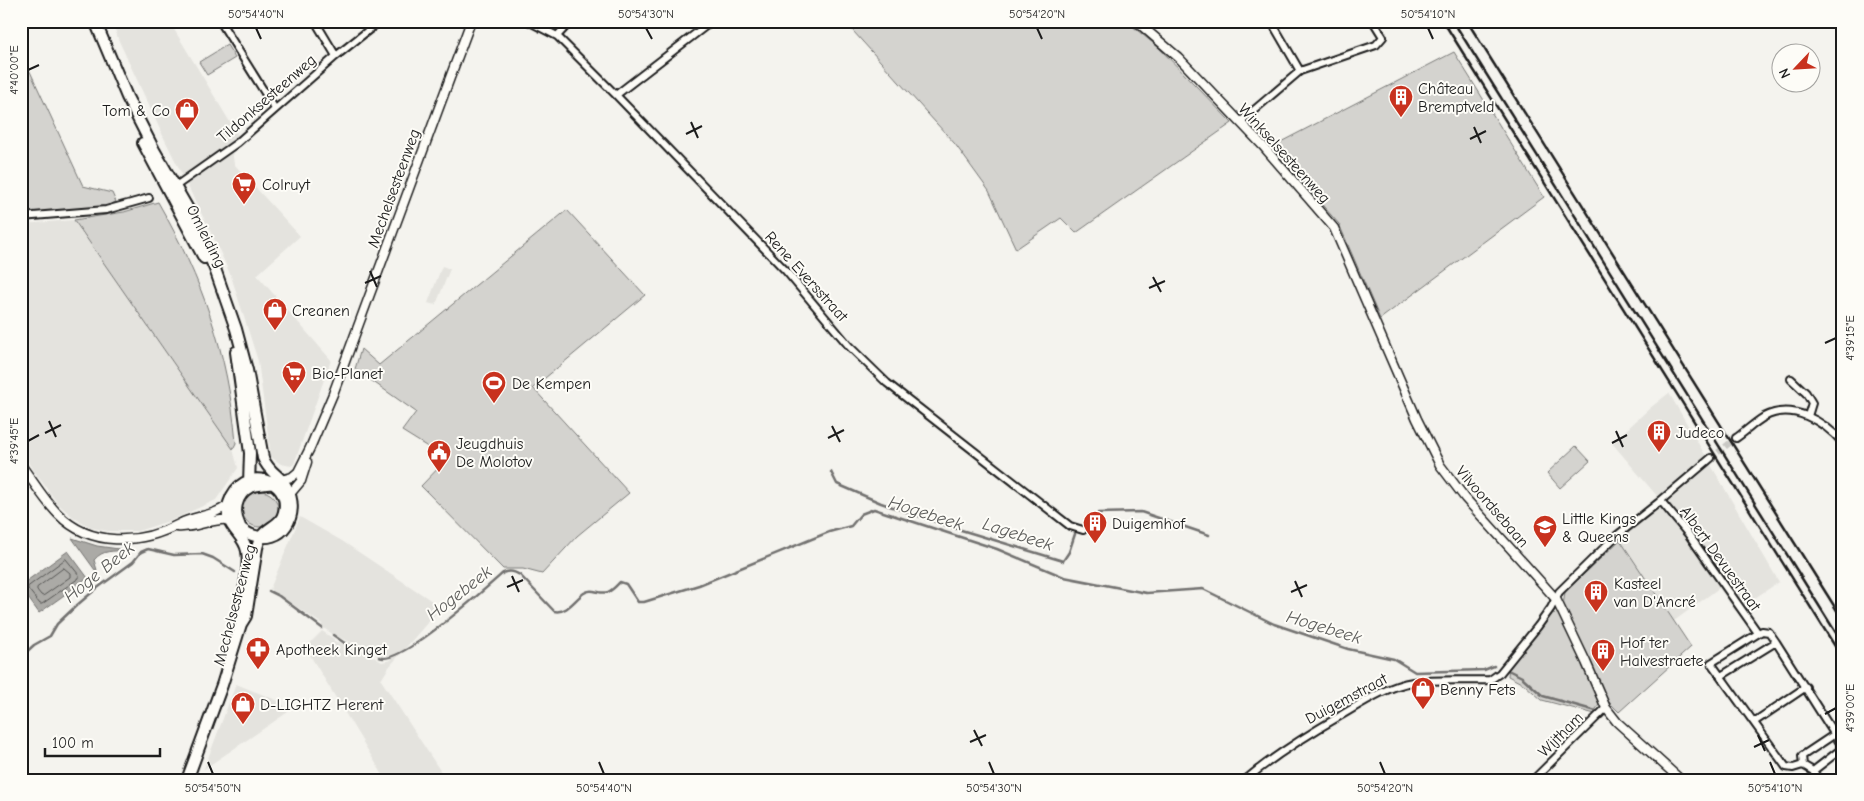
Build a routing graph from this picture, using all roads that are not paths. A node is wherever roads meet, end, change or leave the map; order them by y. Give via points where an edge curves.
1 (88, 21) edge
2 (94, 21) edge
3 (220, 21) edge
4 (315, 21) edge
5 (380, 21) edge
6 (470, 21) edge
7 (528, 21) edge
8 (571, 21) edge
9 (712, 21) edge
10 (1136, 21) edge
11 (1271, 21) edge
12 (1373, 21) edge
13 (557, 36) junction
14 (336, 56) junction
15 (1300, 71) junction
16 (616, 95) junction
17 (275, 109) junction
18 (1240, 122) junction
19 (171, 190) junction
20 (149, 198) dead end
21 (21, 217) edge
22 (1379, 329) joint
23 (1791, 379) dead end
24 (1808, 416) junction
25 (258, 427) junction
26 (1736, 438) tunnel mouth
27 (1843, 442) edge
28 (310, 448) junction
29 (1711, 458) tunnel mouth
30 (21, 464) edge
31 (282, 480) junction
32 (271, 483) junction
33 (244, 486) junction
34 (290, 494) junction
35 (1661, 501) junction
36 (228, 505) junction
37 (229, 520) junction
38 (240, 526) junction
39 (175, 527) junction
40 (1083, 530) dead end
41 (276, 534) junction
42 (261, 537) junction
43 (1556, 599) junction
44 (240, 624) junction
45 (1758, 633) junction
46 (1776, 642) junction
47 (1721, 676) junction
48 (222, 685) junction
49 (1806, 687) junction
50 (1606, 708) junction
51 (1754, 722) junction
52 (1835, 734) junction
53 (1803, 764) junction
54 (1813, 772) junction
55 (187, 780) edge
56 (1245, 780) edge
57 (1533, 780) edge
58 (1681, 780) edge
59 (1819, 780) edge

1 - 19 main road, Omleiding via 138,134
2 - 19 main road, Omleiding
3 - 17 street
4 - 14 street
5 - 14 street, Tildonksesteenweg
6 - 28 street, Mechelsesteenweg via 346,360
7 - 13 street, Rene Eversstraat
8 - 13 street
9 - 16 street
10 - 18 street, Winkselsesteenweg via 1179,58
11 - 15 street
12 - 15 street via 1383,37 1376,45
13 - 16 street, Rene Eversstraat
14 - 17 street, Tildonksesteenweg
15 - 18 street
16 - 40 street, Rene Eversstraat via 786,271 888,384 1070,526
17 - 19 street, Tildonksesteenweg via 224,153
18 - 22 street, Winkselsesteenweg via 1334,228
19 - 25 main road, Omleiding via 188,209 230,310 248,370
19 - 33 main road, Omleiding via 203,257 233,338 248,425 251,467
20 - 21 street via 106,210
22 - 43 street, Vilvoordsebaan via 1416,419 1440,466
23 - 24 street via 1812,402
24 - 26 street via 1788,412 1764,417
24 - 27 street
25 - 31 main road, Omleiding via 265,463
25 - 32 main road, Omleiding via 260,463
28 - 31 street, Mechelsesteenweg via 296,474
28 - 34 street, Mechelsesteenweg via 300,481
29 - 35 street, Duigemstraat
30 - 39 street via 59,515 85,533 107,540 130,540
31 - 32 main road
31 - 34 main road, Omleiding
32 - 33 main road via 259,478
32 - 42 main road via 282,494 285,508 279,523
33 - 36 main road via 232,495
33 - 38 main road via 236,508
34 - 41 main road, Mechelsesteenweg via 293,508 290,520
35 - 43 street, Duigemstraat via 1615,537 1559,592
35 - 45 street, Albert Devuestraat
36 - 37 main road
36 - 39 street via 214,514
37 - 38 main road
37 - 39 street
37 - 44 main road, Mechelsesteenweg via 247,549
38 - 42 main road via 250,535
41 - 42 main road
41 - 48 main road, Mechelsesteenweg via 261,549 250,612 234,668
42 - 44 main road, Mechelsesteenweg via 246,616
43 - 50 street, Vilvoordsebaan
43 - 56 street, Duigemstraat via 1525,642 1490,680 1413,682 1393,687 1293,744
44 - 48 main road, Mechelsesteenweg
45 - 46 street, Albert Devuestraat via 1762,630 1768,632
45 - 47 street, Albert Devuestraat via 1711,663
46 - 47 street
46 - 49 street, Albert Devuestraat
47 - 51 street, Albert Devuestraat
48 - 55 main road, Mechelsesteenweg
49 - 51 street
49 - 52 street, Albert Devuestraat
50 - 57 street, Wijtham
50 - 58 street, Vilvoordsebaan
51 - 53 street, Albert Devuestraat via 1786,767
52 - 53 street via 1802,756
52 - 54 street via 1840,750
53 - 54 street
54 - 59 street

